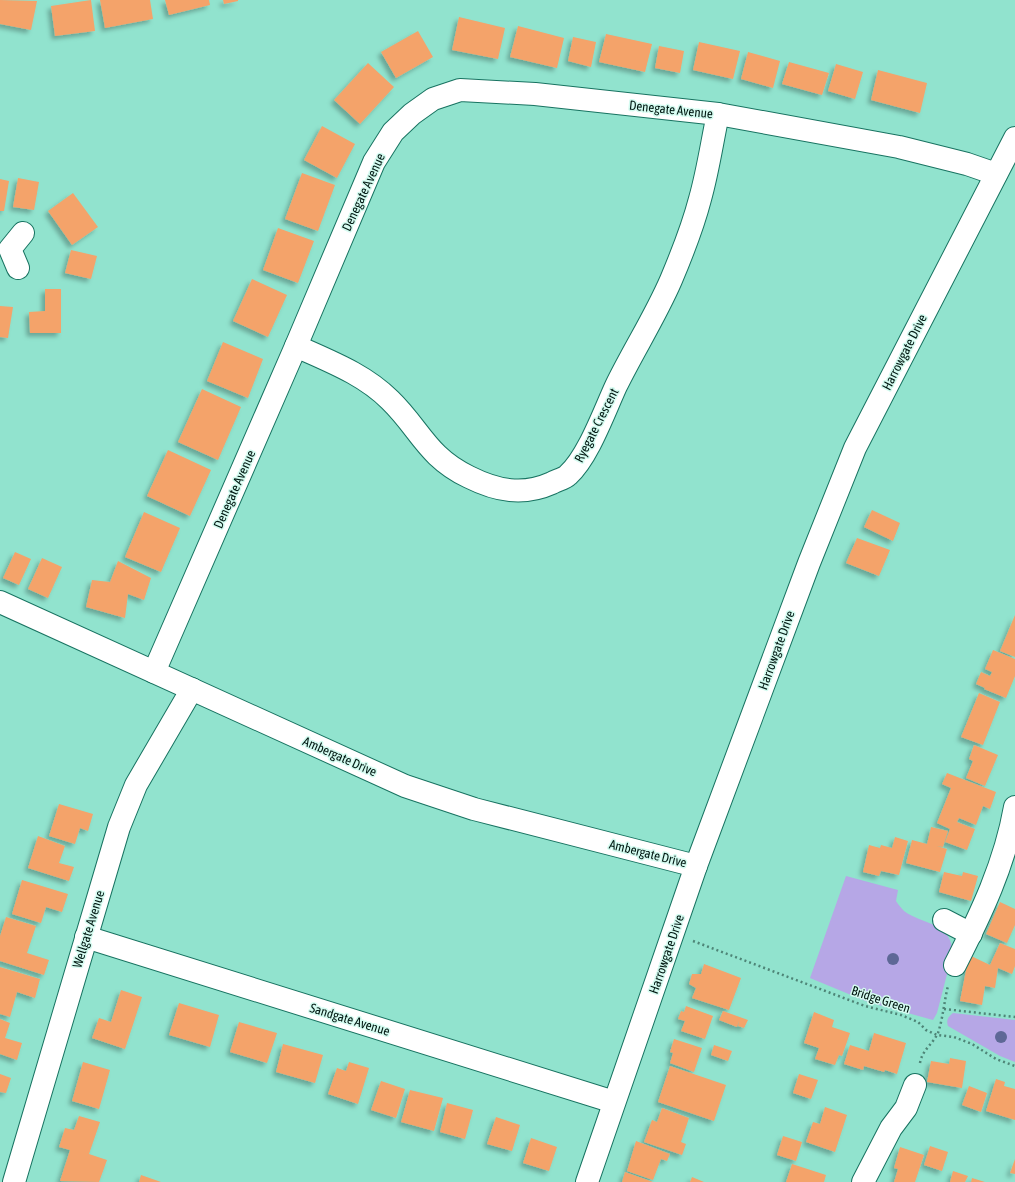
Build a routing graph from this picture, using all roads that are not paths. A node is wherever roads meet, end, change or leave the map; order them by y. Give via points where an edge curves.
1 (718, 114) junction
2 (1015, 138) edge
3 (996, 174) junction
4 (296, 346) junction
5 (0, 602) edge
6 (154, 672) junction
7 (192, 689) junction
8 (1015, 808) edge
9 (696, 866) junction
10 (944, 920) dead end
11 (971, 934) junction
12 (86, 937) junction
13 (955, 965) road end
14 (916, 1085) road end
15 (614, 1102) junction
16 (14, 1182) edge
17 (587, 1182) edge
18 (863, 1182) edge

1 - 3 street, Denegate Avenue via 899,147
1 - 4 street, Denegate Avenue via 476,90 460,90 434,99 412,114 393,132 374,162
1 - 4 street, Ryegate Crescent via 700,199 670,282 624,368 581,461 567,476 531,491 513,491 469,478 442,462 390,400 373,386 348,370
2 - 3 street, Harrowgate Drive
3 - 9 street, Harrowgate Drive via 855,448 809,562
4 - 6 street, Denegate Avenue
5 - 6 street, Ambergate Drive
6 - 7 street, Ambergate Drive
7 - 9 street, Ambergate Drive via 405,786 474,808
7 - 12 street, Wellgate Avenue via 136,785 119,826
8 - 11 street via 1000,869
9 - 15 street, Harrowgate Drive
10 - 11 street
11 - 13 street
12 - 15 street, Sandgate Avenue
12 - 16 street, Wellgate Avenue
14 - 18 street via 906,1108 891,1128
15 - 17 street, Harrowgate Drive

